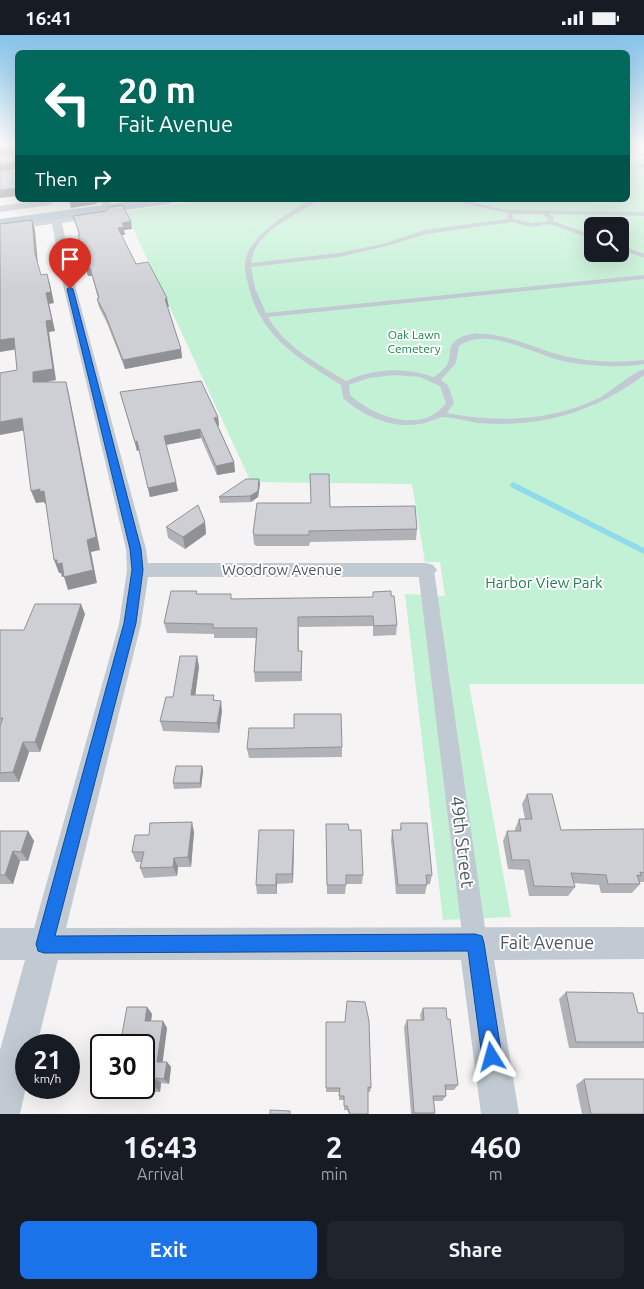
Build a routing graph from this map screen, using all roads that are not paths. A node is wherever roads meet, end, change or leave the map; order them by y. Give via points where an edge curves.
1 (136, 202) edge
2 (312, 202) edge
3 (462, 202) edge
4 (103, 204) edge
5 (0, 209) edge
6 (52, 210) edge
7 (513, 212) junction
8 (544, 213) junction
9 (644, 214) edge
10 (0, 217) edge
11 (511, 220) junction
12 (550, 222) junction
13 (0, 223) edge
14 (0, 228) edge
15 (584, 234) edge
16 (629, 250) edge
17 (644, 256) edge
18 (249, 265) junction
19 (644, 277) edge
20 (264, 315) junction
21 (644, 362) edge
22 (644, 371) edge
23 (436, 380) junction
24 (344, 384) junction
25 (442, 414) junction
26 (138, 570) junction
27 (426, 570) joint
28 (475, 943) junction
29 (644, 943) edge
30 (0, 944) edge
31 (44, 944) junction
32 (1, 1114) edge
33 (500, 1114) edge

1 - 4 main road
2 - 18 lane via 282,220 262,238 249,257
3 - 7 lane
4 - 6 main road
5 - 6 street
6 - 10 main road
6 - 13 main road
6 - 14 street
6 - 26 street via 136,549
7 - 8 lane
7 - 11 lane via 508,216
8 - 9 lane
8 - 12 lane via 551,217
11 - 12 lane via 532,225
11 - 18 lane via 425,231 339,255
12 - 15 lane
16 - 17 lane
18 - 20 lane via 254,294
19 - 20 lane
20 - 24 lane via 286,344
21 - 23 lane via 580,361 502,339 474,337 454,347 452,363
22 - 25 lane via 590,405 561,413 512,421 463,419
23 - 24 lane via 395,374
23 - 25 lane via 444,385 449,396 450,403
24 - 25 lane via 346,396 353,404 380,419 419,421
26 - 27 street, Woodrow Avenue
26 - 31 street via 130,623
27 - 28 street, 49th Street
28 - 29 street, Fait Avenue
28 - 31 street, Fait Avenue
28 - 33 street, 49th Street
30 - 31 street, Fait Avenue
31 - 32 street

